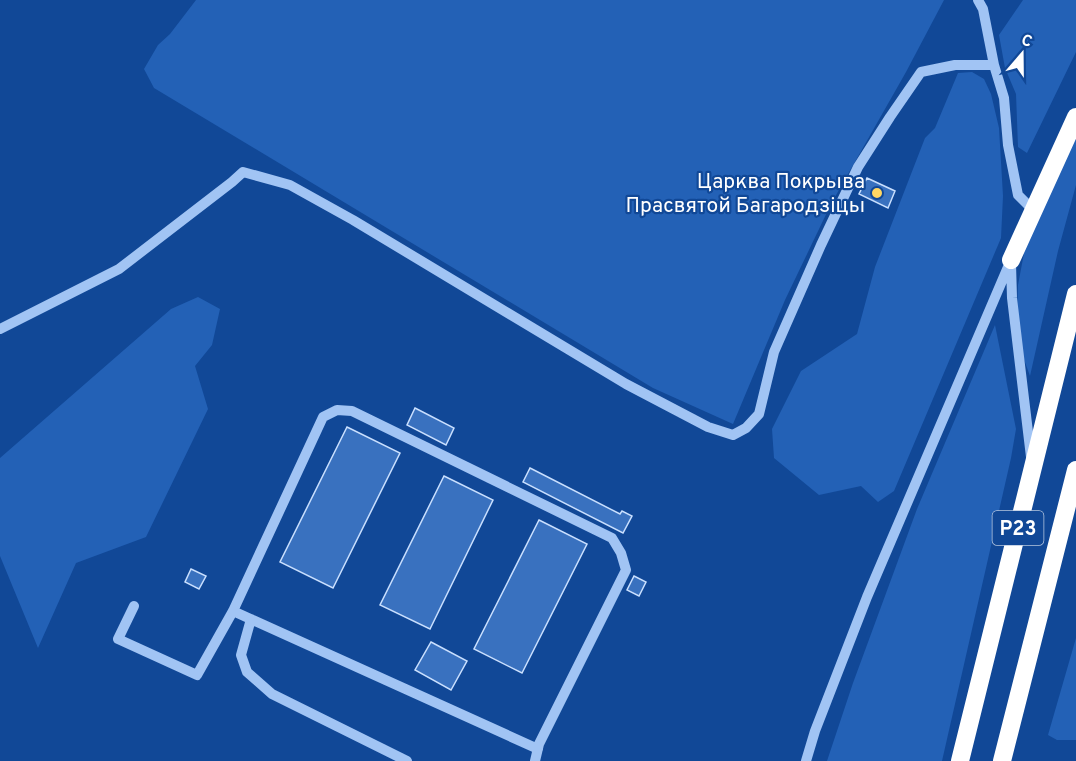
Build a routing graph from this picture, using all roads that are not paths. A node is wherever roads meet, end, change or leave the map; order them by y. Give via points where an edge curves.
1 (978, 0) edge
2 (994, 65) junction
3 (1076, 117) edge
4 (1033, 210) junction
5 (1011, 260) junction
6 (1076, 294) edge
7 (0, 329) edge
8 (1033, 467) junction
9 (1076, 470) edge
10 (134, 606) dead end
11 (233, 611) junction
12 (251, 619) junction
13 (538, 749) junction
14 (407, 761) edge
15 (536, 761) edge
16 (806, 761) edge
17 (960, 761) edge
18 (1002, 761) edge

1 - 2 street
2 - 4 street via 1004,98 1018,195
2 - 7 street via 955,65 921,72 858,167 844,196 774,352 759,414 733,435 708,427 626,384 290,185 243,172 119,269
3 - 4 highway
4 - 5 highway
5 - 8 street via 1012,298
5 - 16 street via 867,597
6 - 8 highway, Р23
8 - 17 highway, Р23
9 - 18 highway, Р23
10 - 11 street via 118,639 197,675
11 - 12 street
11 - 13 street via 324,417 337,410 352,411 612,538 621,553 626,570
12 - 13 street
12 - 14 street via 241,656 248,672 272,694
13 - 15 street

